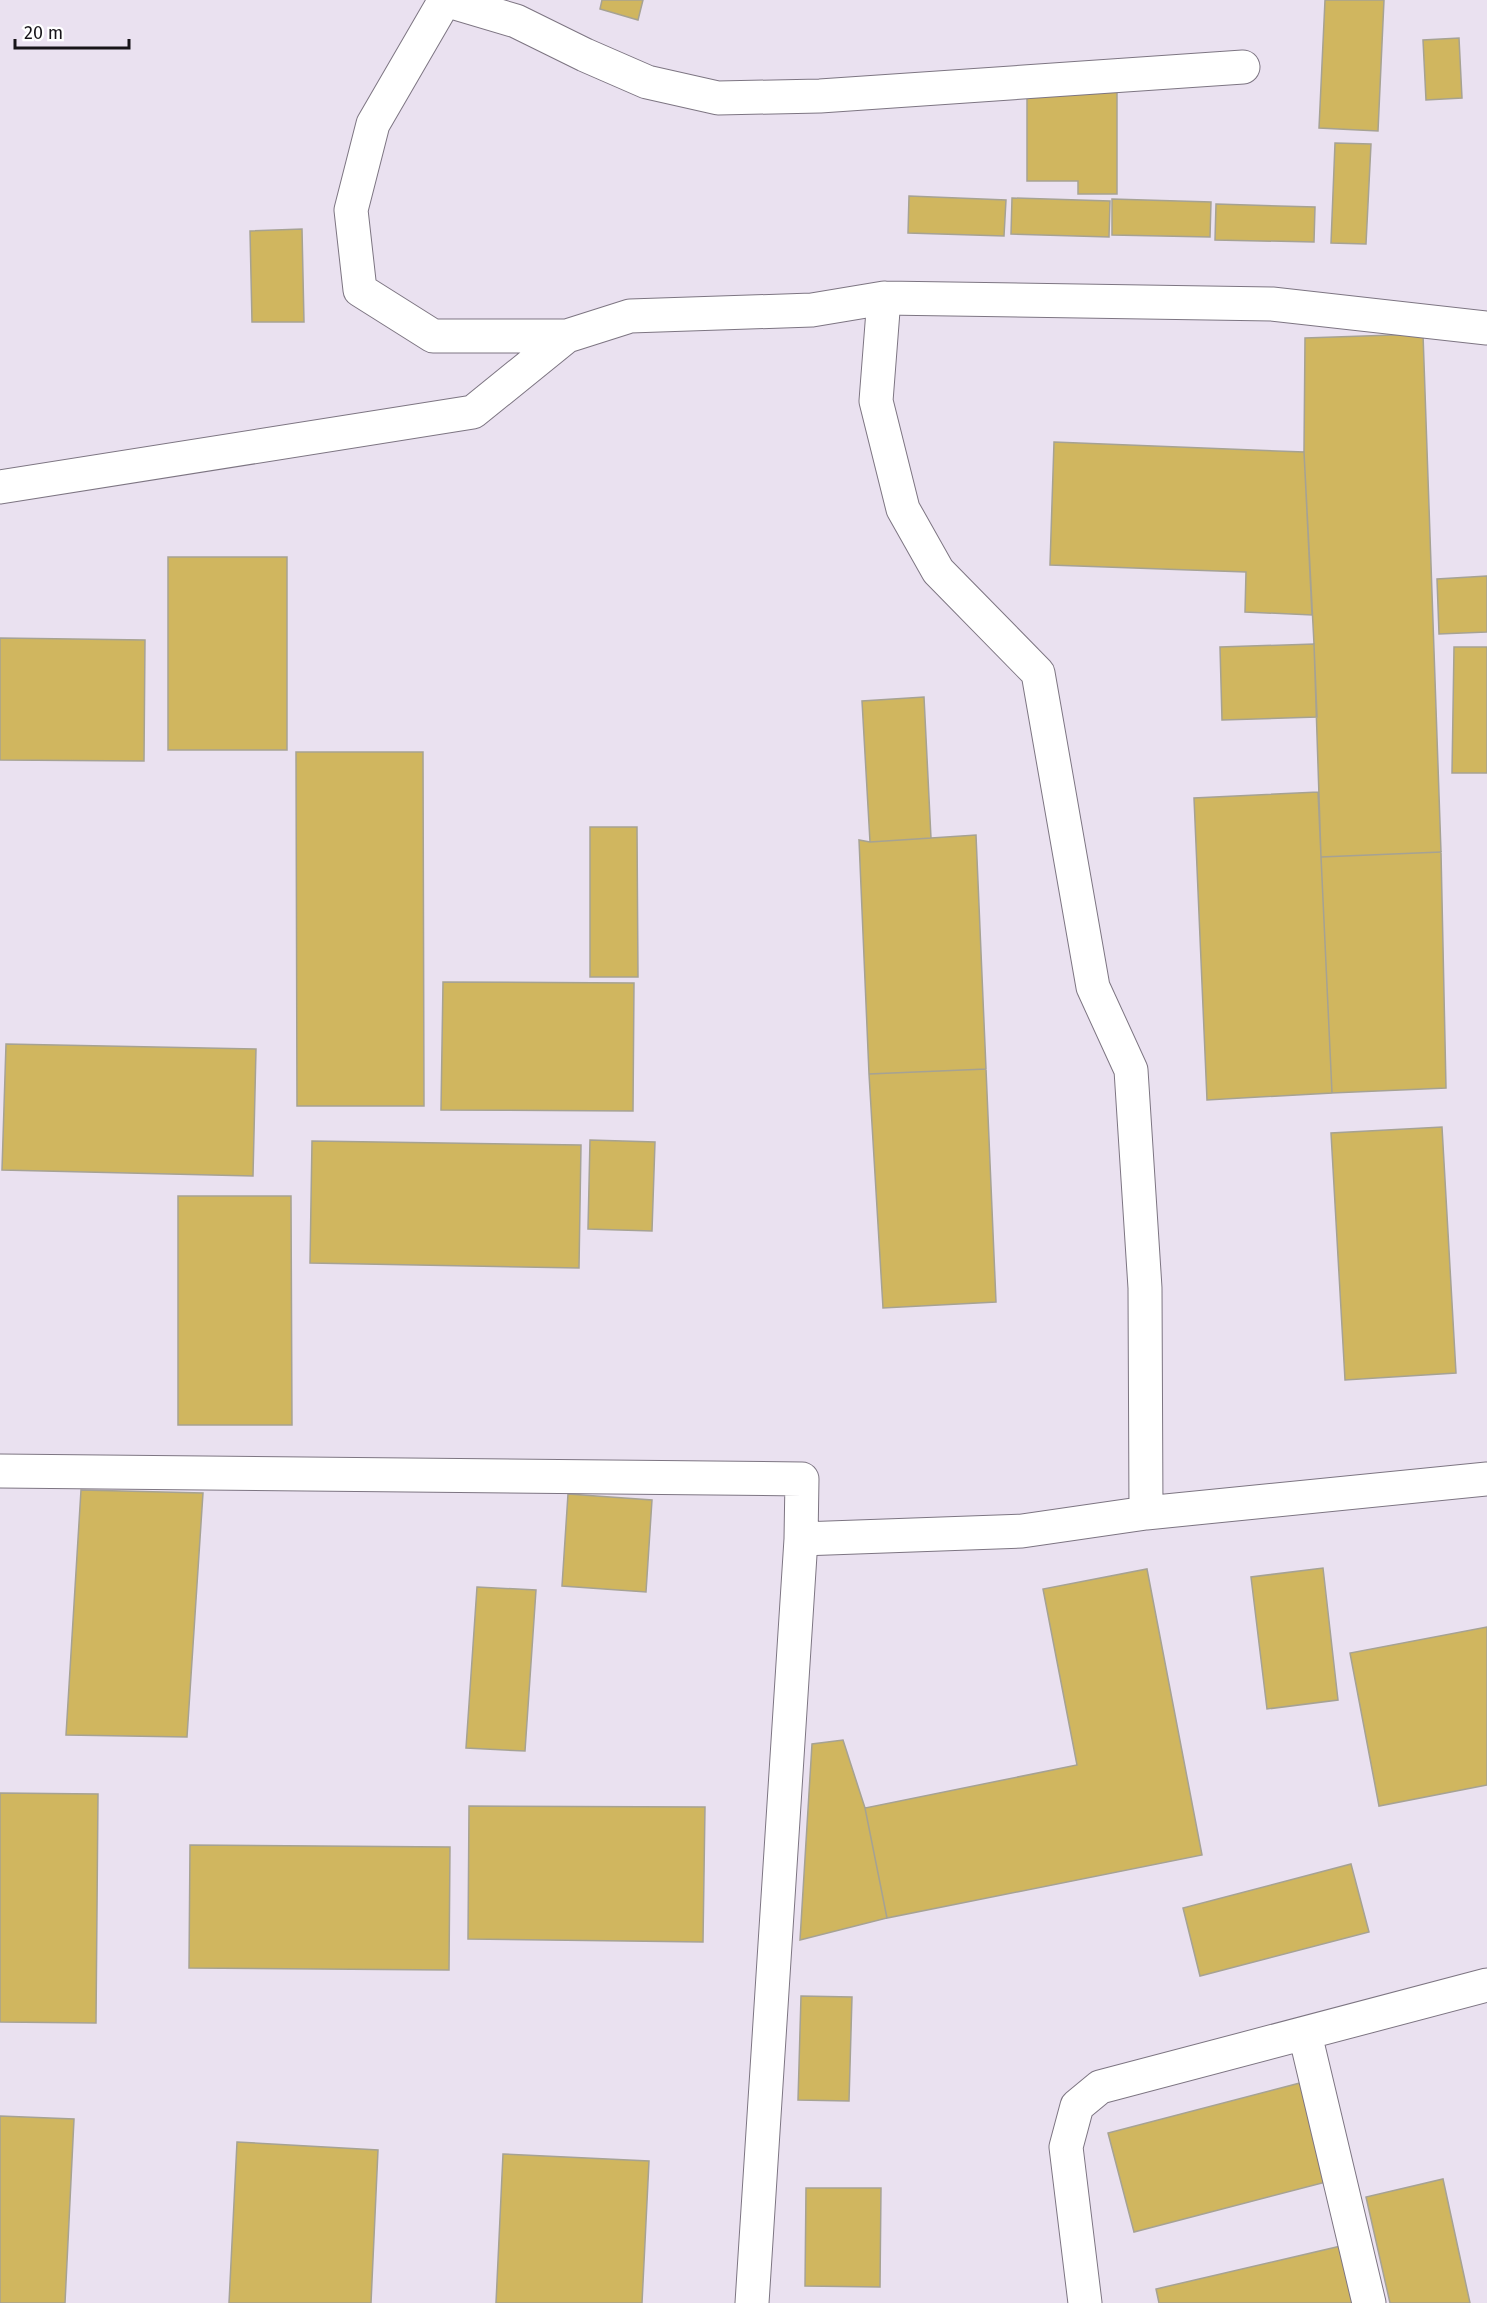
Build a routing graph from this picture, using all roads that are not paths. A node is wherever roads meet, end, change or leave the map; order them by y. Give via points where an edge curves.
1 (445, 0) edge
2 (1244, 67) dead end
3 (884, 298) junction
4 (1487, 328) edge
5 (567, 336) junction
6 (0, 487) edge
7 (0, 1471) edge
8 (1487, 1479) edge
9 (1146, 1513) junction
10 (801, 1539) junction
11 (1487, 1985) edge
12 (1305, 2034) junction
13 (752, 2303) edge
14 (1085, 2303) edge
15 (1369, 2303) edge

1 - 2 street via 516,21 647,82 718,98 820,96
1 - 5 street via 373,124 351,210 360,290 433,336
3 - 4 street via 1272,304
3 - 5 street via 812,310 630,316
3 - 9 street via 876,401 903,509 938,571 1038,672 1094,987 1131,1070 1145,1288
5 - 6 street via 473,412
7 - 10 street via 802,1479
8 - 9 street
9 - 10 street via 1022,1531
10 - 13 street
11 - 12 street
12 - 14 street via 1100,2087 1077,2106 1066,2147
12 - 15 street

